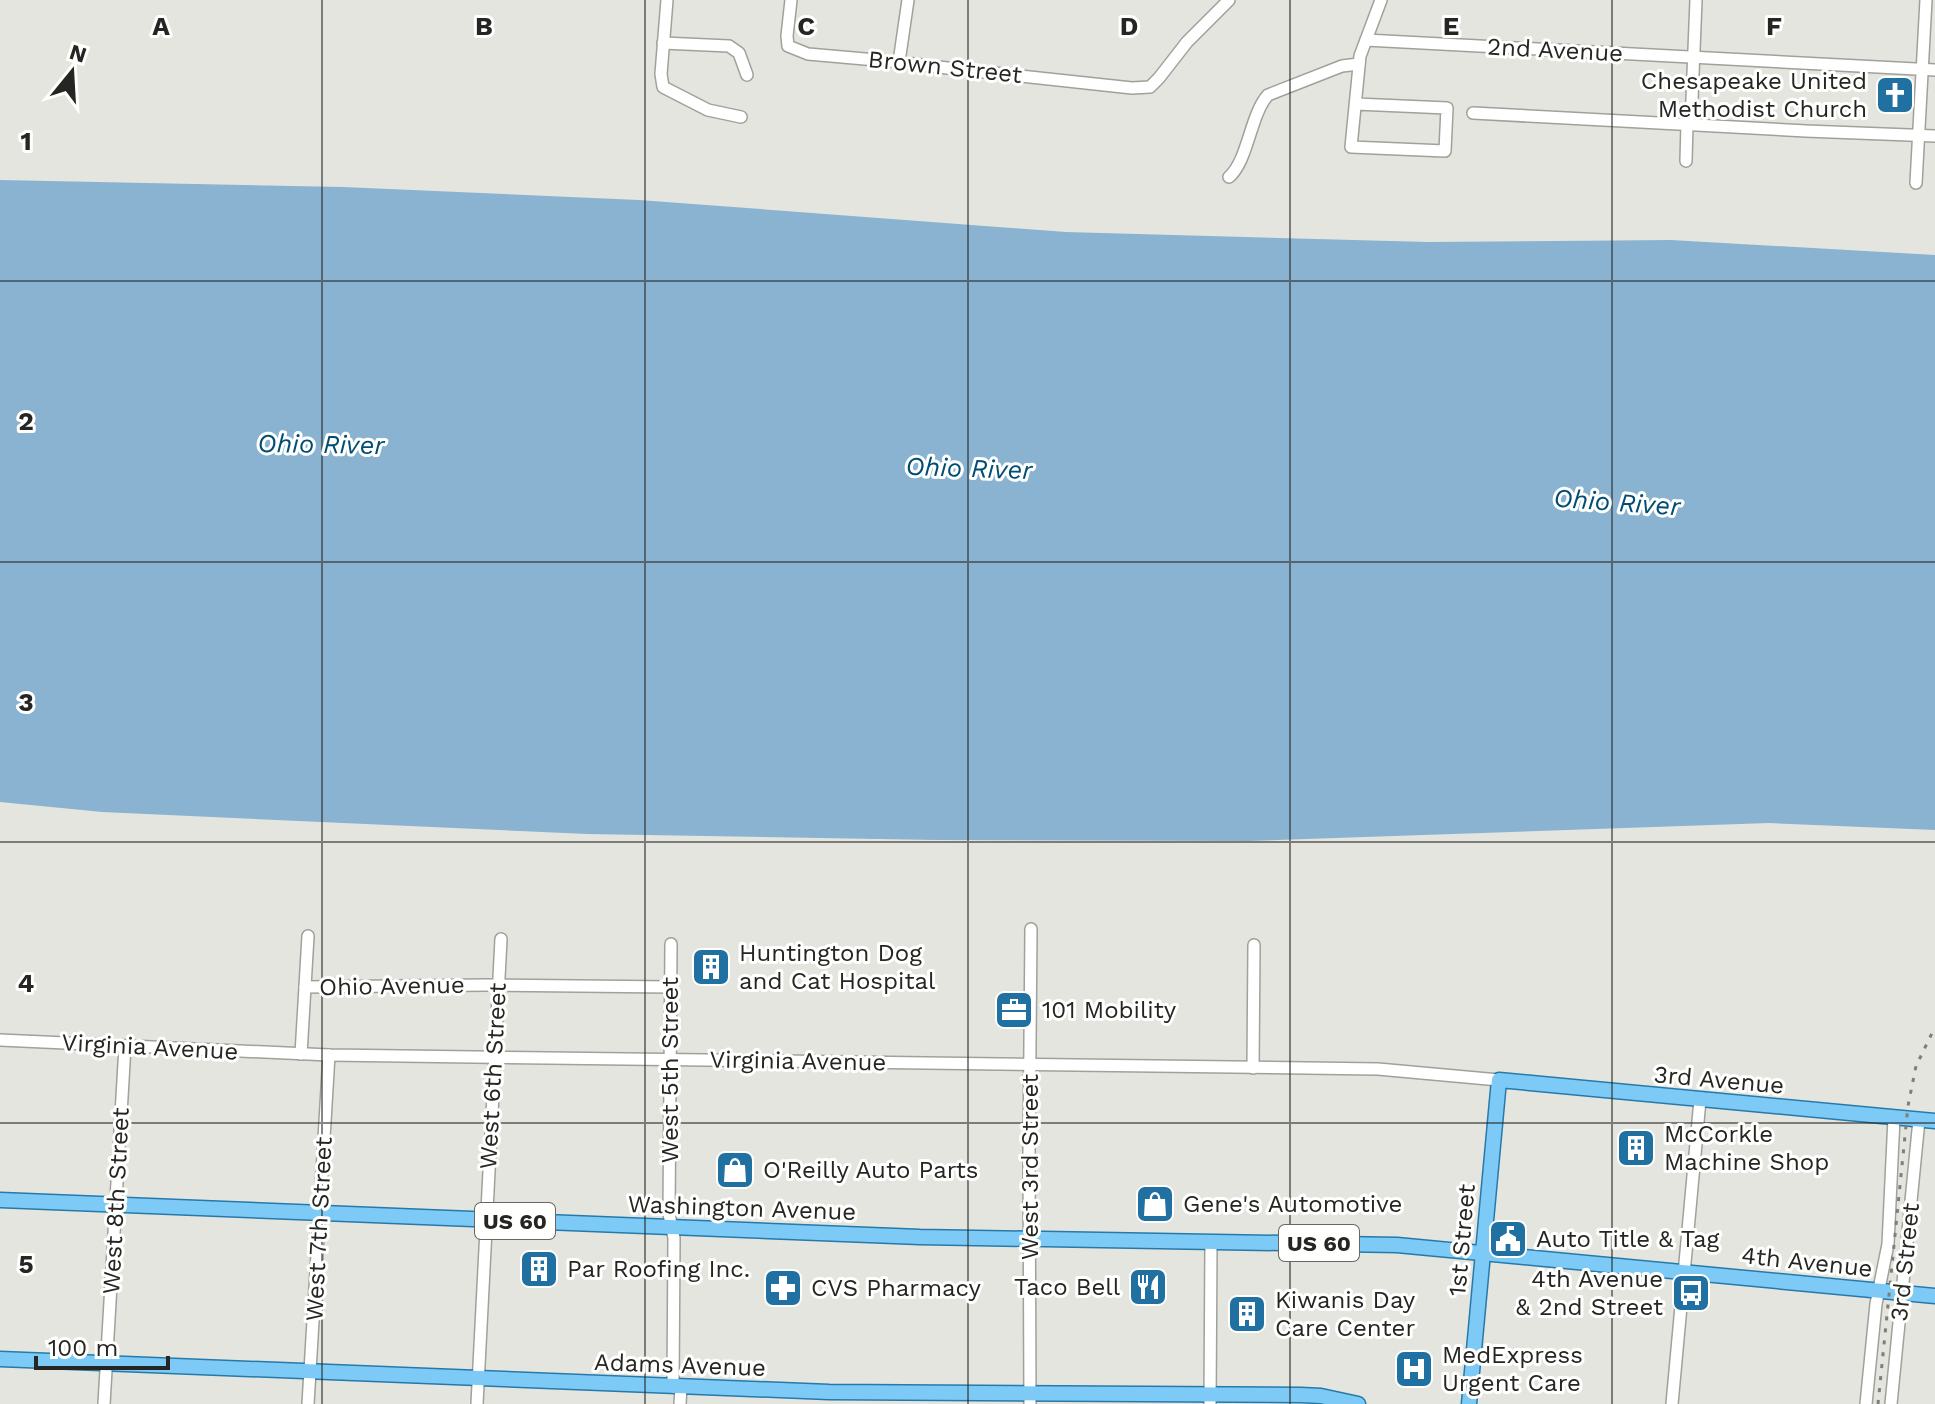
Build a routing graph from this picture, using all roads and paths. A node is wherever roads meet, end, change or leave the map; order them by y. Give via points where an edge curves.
1 (667, 0) edge
2 (791, 0) edge
3 (908, 0) edge
4 (1229, 0) edge
5 (1381, 0) edge
6 (1696, 0) edge
7 (1926, 0) edge
8 (1366, 40) junction
9 (663, 43) junction
10 (1693, 57) junction
11 (899, 62) junction
12 (1359, 64) junction
13 (1929, 70) edge
14 (747, 75) dead end
15 (1356, 104) junction
16 (1473, 113) dead end
17 (741, 117) dead end
18 (1689, 124) junction
19 (1919, 136) junction
20 (1935, 136) edge
21 (1686, 161) dead end
22 (1229, 177) dead end
23 (1916, 183) dead end
24 (1031, 929) dead end
25 (308, 936) dead end
26 (501, 939) dead end
27 (671, 944) dead end
28 (1254, 945) dead end
29 (499, 985) junction
30 (305, 987) junction
31 (671, 987) junction
32 (0, 1040) edge
33 (125, 1046) junction
34 (301, 1054) junction
35 (329, 1055) junction
36 (495, 1056) junction
37 (670, 1059) junction
38 (1030, 1065) junction
39 (1253, 1068) junction
40 (1499, 1080) junction
41 (1700, 1100) junction
42 (1894, 1118) junction
43 (1919, 1120) junction
44 (1935, 1121) edge
45 (0, 1200) edge
46 (116, 1205) junction
47 (320, 1213) junction
48 (485, 1220) junction
49 (671, 1228) junction
50 (1029, 1239) junction
51 (1211, 1242) junction
52 (1483, 1253) junction
53 (1685, 1272) junction
54 (1879, 1291) junction
55 (1902, 1293) junction
56 (1935, 1296) edge
57 (0, 1359) edge
58 (107, 1363) junction
59 (311, 1372) junction
60 (478, 1379) junction
61 (677, 1387) junction
62 (1030, 1399) edge
63 (1210, 1399) edge
64 (104, 1404) edge
65 (308, 1404) edge
66 (477, 1404) edge
67 (680, 1404) edge
68 (1358, 1404) edge
69 (1469, 1404) edge
70 (1672, 1404) edge
71 (1866, 1404) edge
72 (1891, 1404) edge

1 - 9 street
2 - 11 street, Brown Street via 788,46 808,54
3 - 11 street
4 - 11 street, Brown Street via 1150,87
5 - 8 street
6 - 10 street
7 - 13 street
8 - 10 street, 2nd Avenue
8 - 12 street
9 - 14 street via 729,46 739,53
9 - 17 street via 663,87 708,110
10 - 13 street, 2nd Avenue
10 - 18 street
12 - 15 street
12 - 22 street via 1268,95
13 - 19 street
15 - 15 street via 1447,108 1445,151 1351,147
16 - 18 street
18 - 19 street
18 - 21 street
19 - 20 street
19 - 23 street
24 - 38 street, West 3rd Street
25 - 30 street
26 - 29 street, West 6th Street
27 - 31 street, West 5th Street
28 - 39 street
29 - 30 street, Ohio Avenue
29 - 31 street, Ohio Avenue
29 - 36 street, West 6th Street
30 - 34 street
31 - 37 street, West 5th Street
32 - 33 street, Virginia Avenue
33 - 34 street, Virginia Avenue
33 - 46 street, West 8th Street
34 - 35 street, Virginia Avenue
35 - 36 street, Virginia Avenue
35 - 47 street, West 7th Street
36 - 37 street, Virginia Avenue
36 - 48 street, West 6th Street
37 - 38 street, Virginia Avenue
37 - 49 street, West 5th Street
38 - 39 street, Virginia Avenue
38 - 50 street, West 3rd Street
39 - 40 street, Virginia Avenue via 1395,1070
40 - 41 main road, 3rd Avenue
40 - 52 main road, 1st Street
41 - 42 main road, 3rd Avenue
41 - 53 street
42 - 43 main road, 3rd Avenue
42 - 54 street, 3rd Street via 1888,1244
43 - 44 main road, 3rd Avenue
43 - 55 street, 3rd Street
45 - 46 main road, Washington Avenue / US 60
46 - 47 main road, Washington Avenue / US 60
46 - 58 street, West 8th Street
47 - 48 main road, Washington Avenue / US 60
47 - 59 street, West 7th Street
48 - 49 main road, Washington Avenue / US 60
48 - 60 street, West 6th Street
49 - 50 main road, Washington Avenue / US 60
49 - 61 street, West 5th Street
50 - 51 main road, Washington Avenue / US 60
50 - 62 street, West 3rd Street
51 - 52 main road, Washington Avenue / US 60 via 1397,1245
51 - 63 street
52 - 53 main road, 4th Avenue
52 - 69 main road, 1st Street
53 - 54 main road, 4th Avenue
53 - 70 street
54 - 55 main road, 4th Avenue
54 - 71 street, 3rd Street
55 - 56 main road, 4th Avenue
55 - 72 street, 3rd Street
57 - 58 main road, Adams Avenue
58 - 59 main road, Adams Avenue
58 - 64 street, West 8th Street
59 - 60 main road, Adams Avenue
59 - 65 street, West 7th Street
60 - 61 main road, Adams Avenue
60 - 66 street, West 6th Street
61 - 62 main road, Adams Avenue
61 - 67 street, West 5th Street
62 - 63 main road, Adams Avenue
63 - 68 main road, Adams Avenue via 1321,1396

